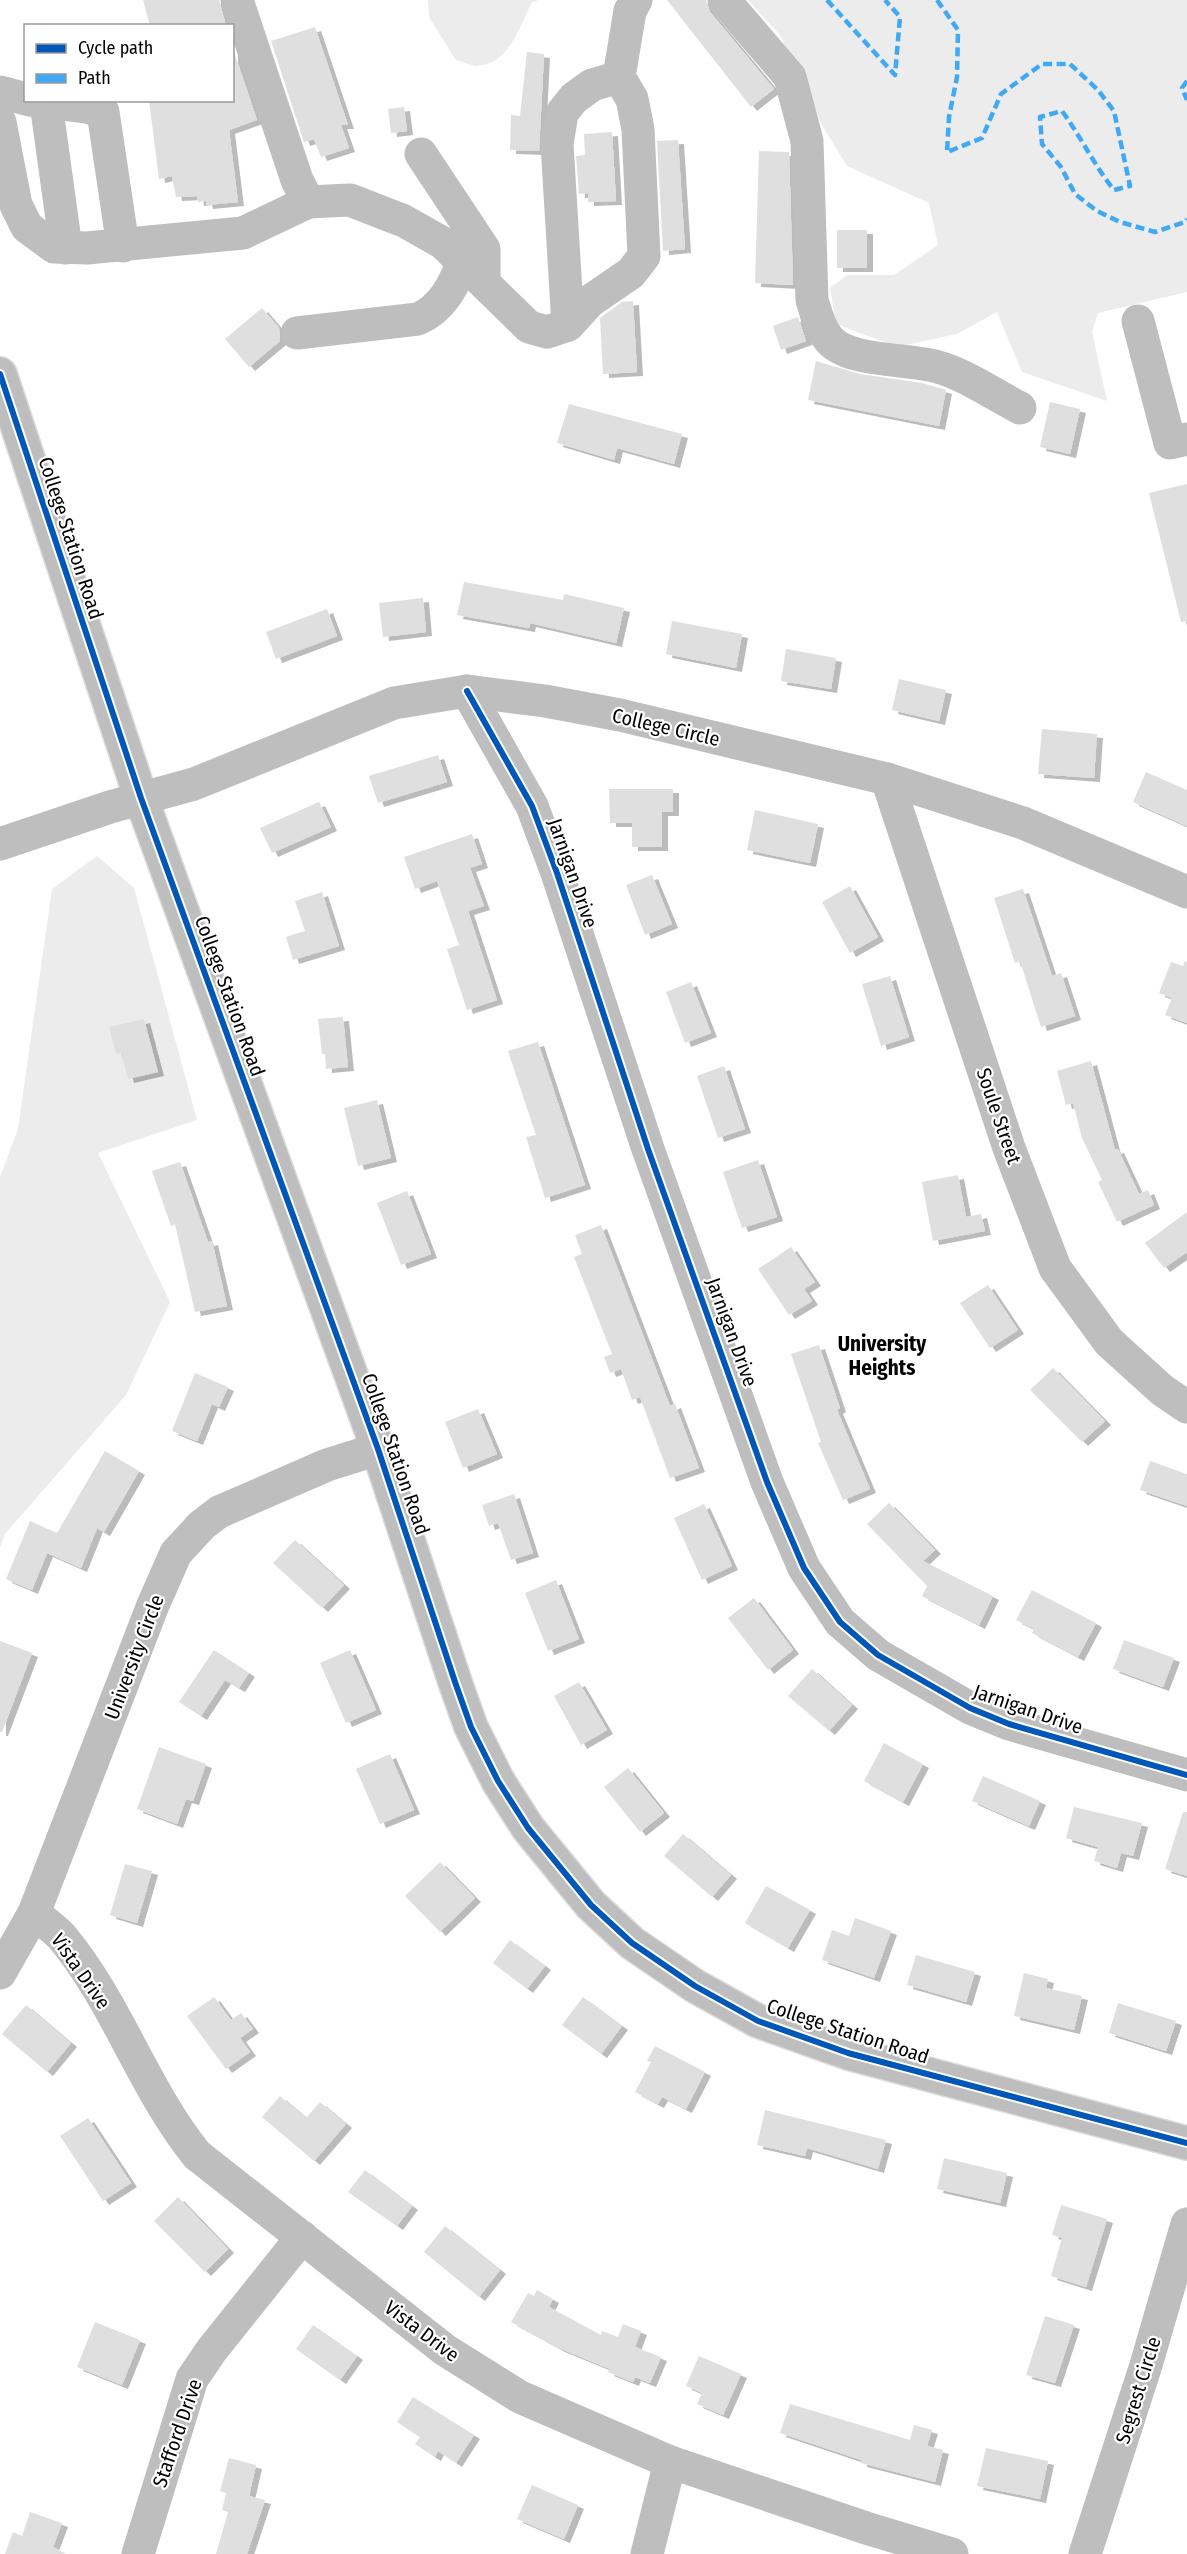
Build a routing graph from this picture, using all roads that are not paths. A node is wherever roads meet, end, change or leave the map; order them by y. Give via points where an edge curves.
1 (237, 0) edge
2 (636, 0) edge
3 (724, 0) edge
4 (619, 77) junction
5 (0, 92) edge
6 (24, 98) edge
7 (34, 102) edge
8 (43, 102) edge
9 (0, 122) edge
10 (421, 154) dead end
11 (308, 202) junction
12 (123, 246) junction
13 (66, 248) junction
14 (473, 270) junction
15 (1138, 321) dead end
16 (568, 325) junction
17 (297, 333) dead end
18 (0, 374) edge
19 (1020, 408) dead end
20 (1187, 440) edge
21 (467, 692) junction
22 (887, 779) junction
23 (141, 798) junction
24 (0, 844) edge
25 (1187, 892) edge
26 (1187, 1407) edge
27 (378, 1449) junction
28 (1187, 1775) edge
29 (34, 1913) junction
30 (0, 1973) edge
31 (1187, 2143) edge
32 (1187, 2224) edge
33 (302, 2237) junction
34 (670, 2462) junction
35 (138, 2554) edge
36 (647, 2554) edge
37 (952, 2554) edge
38 (1085, 2554) edge

1 - 11 street via 297,180
2 - 4 street via 630,11
3 - 19 street via 790,77 807,141 812,300 828,340 862,355 938,367
4 - 16 street via 592,85 562,113 557,144
4 - 16 street via 632,99 638,129 644,256 631,273 590,302
5 - 6 street
7 - 13 street
8 - 12 street via 103,112
9 - 13 street via 16,205 27,227 54,247
10 - 14 street via 484,249
11 - 12 street via 243,233
11 - 14 street via 350,200 404,221 443,243
12 - 13 street
14 - 16 street via 529,327 547,332
14 - 17 street via 456,282 445,299 418,319
15 - 20 street via 1170,443
18 - 23 street, College Station Road
21 - 22 street, College Circle via 620,715
21 - 23 street, College Circle via 394,703 194,784
21 - 28 street, Jarnigan Drive via 532,806 648,1149 767,1482 804,1568 840,1623 878,1655 970,1708 1009,1724
22 - 25 street, College Circle via 1023,823
22 - 26 street, Soule Street via 1010,1148 1055,1268 1109,1342
23 - 24 street, College Circle
23 - 27 street, College Station Road
27 - 29 street, University Circle via 327,1465 219,1512 176,1553
27 - 31 street, College Station Road via 471,1727 498,1781 545,1853 614,1927 694,1986 783,2032 880,2062
29 - 30 street, University Circle
29 - 33 street, Vista Drive via 61,1936 87,1972 176,2129 197,2155
32 - 38 street, Segrest Circle
33 - 34 street, Vista Drive via 485,2377 564,2418
33 - 35 street, Stafford Drive via 192,2379
34 - 36 street
34 - 37 street, Vista Drive

